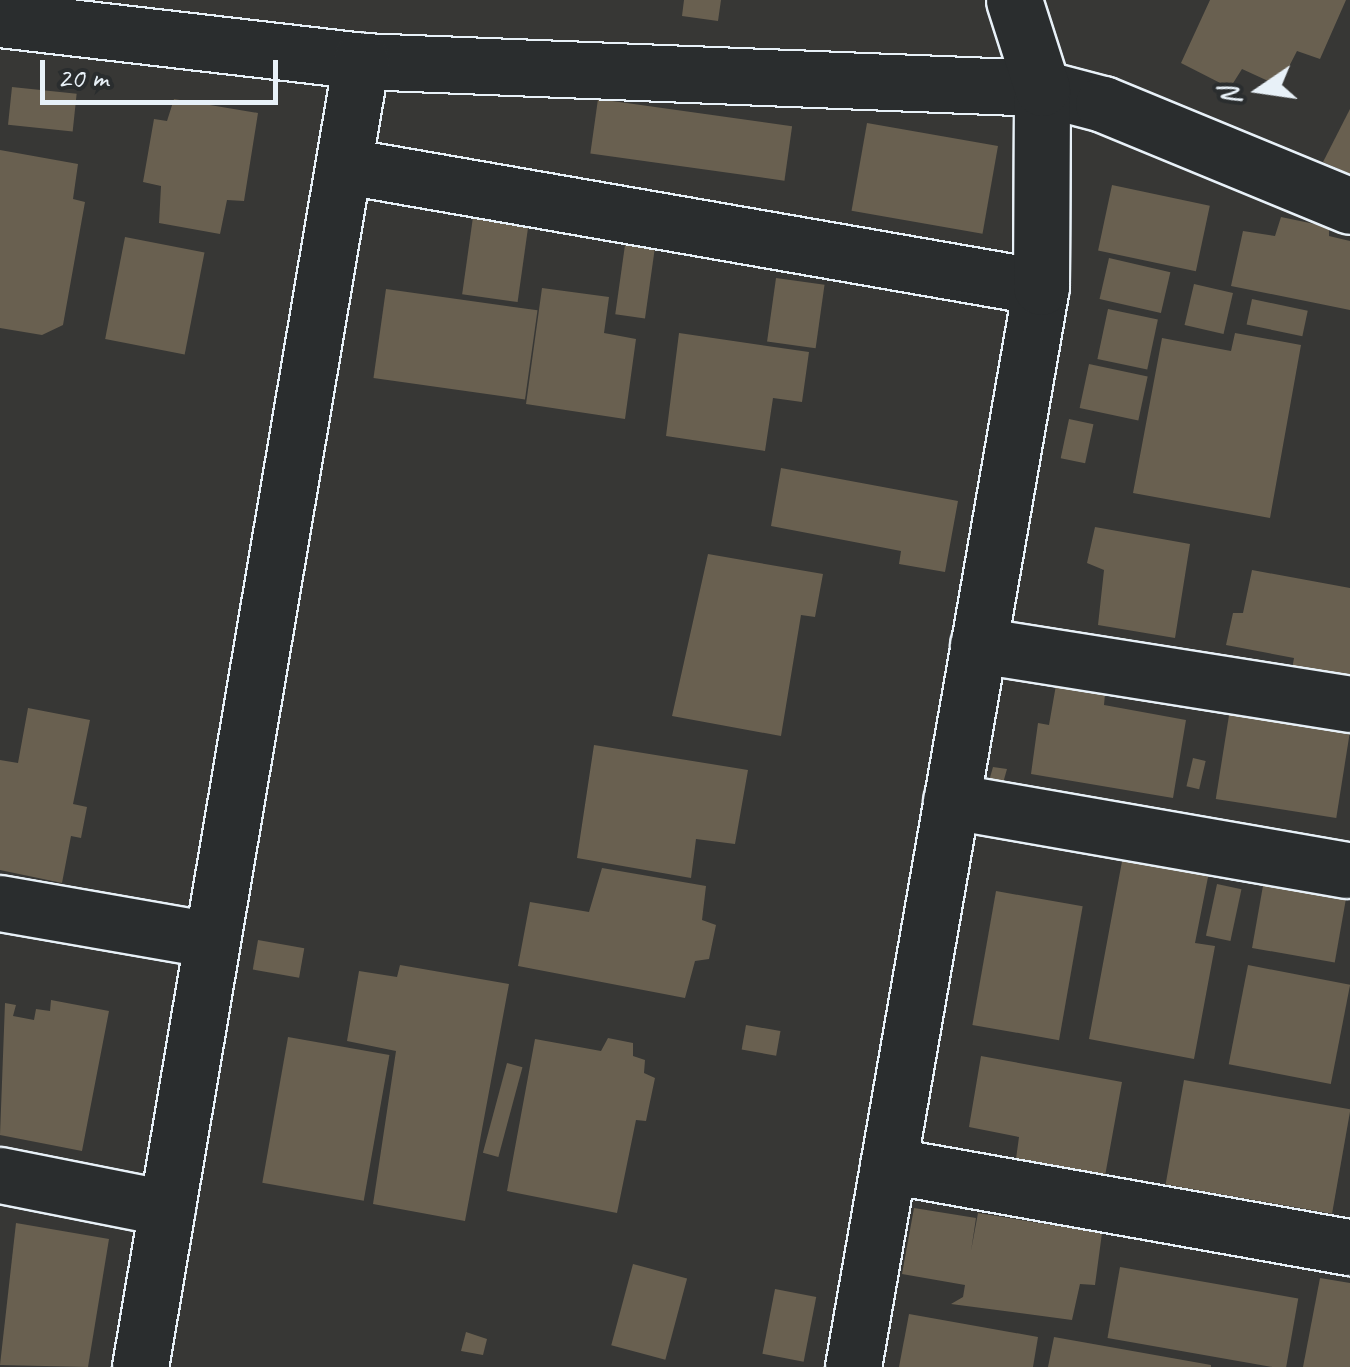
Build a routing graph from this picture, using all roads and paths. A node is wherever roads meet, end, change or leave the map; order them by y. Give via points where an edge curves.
1 (1014, 0) edge
2 (0, 19) edge
3 (360, 62) junction
4 (1042, 88) junction
5 (346, 166) junction
6 (1350, 206) edge
7 (1041, 287) junction
8 (978, 646) junction
9 (1350, 704) edge
10 (951, 801) junction
11 (1346, 870) dead end
12 (0, 903) edge
13 (212, 940) junction
14 (888, 1165) junction
15 (0, 1175) edge
16 (167, 1208) junction
17 (1350, 1246) edge
18 (140, 1367) edge
19 (853, 1367) edge

1 - 4 street
2 - 3 street
3 - 4 street
3 - 5 street
4 - 6 street via 1103,104
4 - 7 street
5 - 7 street
5 - 13 street
7 - 8 street
8 - 9 street
8 - 10 street
10 - 11 street
10 - 14 street
12 - 13 street
13 - 16 street
14 - 17 street
14 - 19 street
15 - 16 street
16 - 18 street

